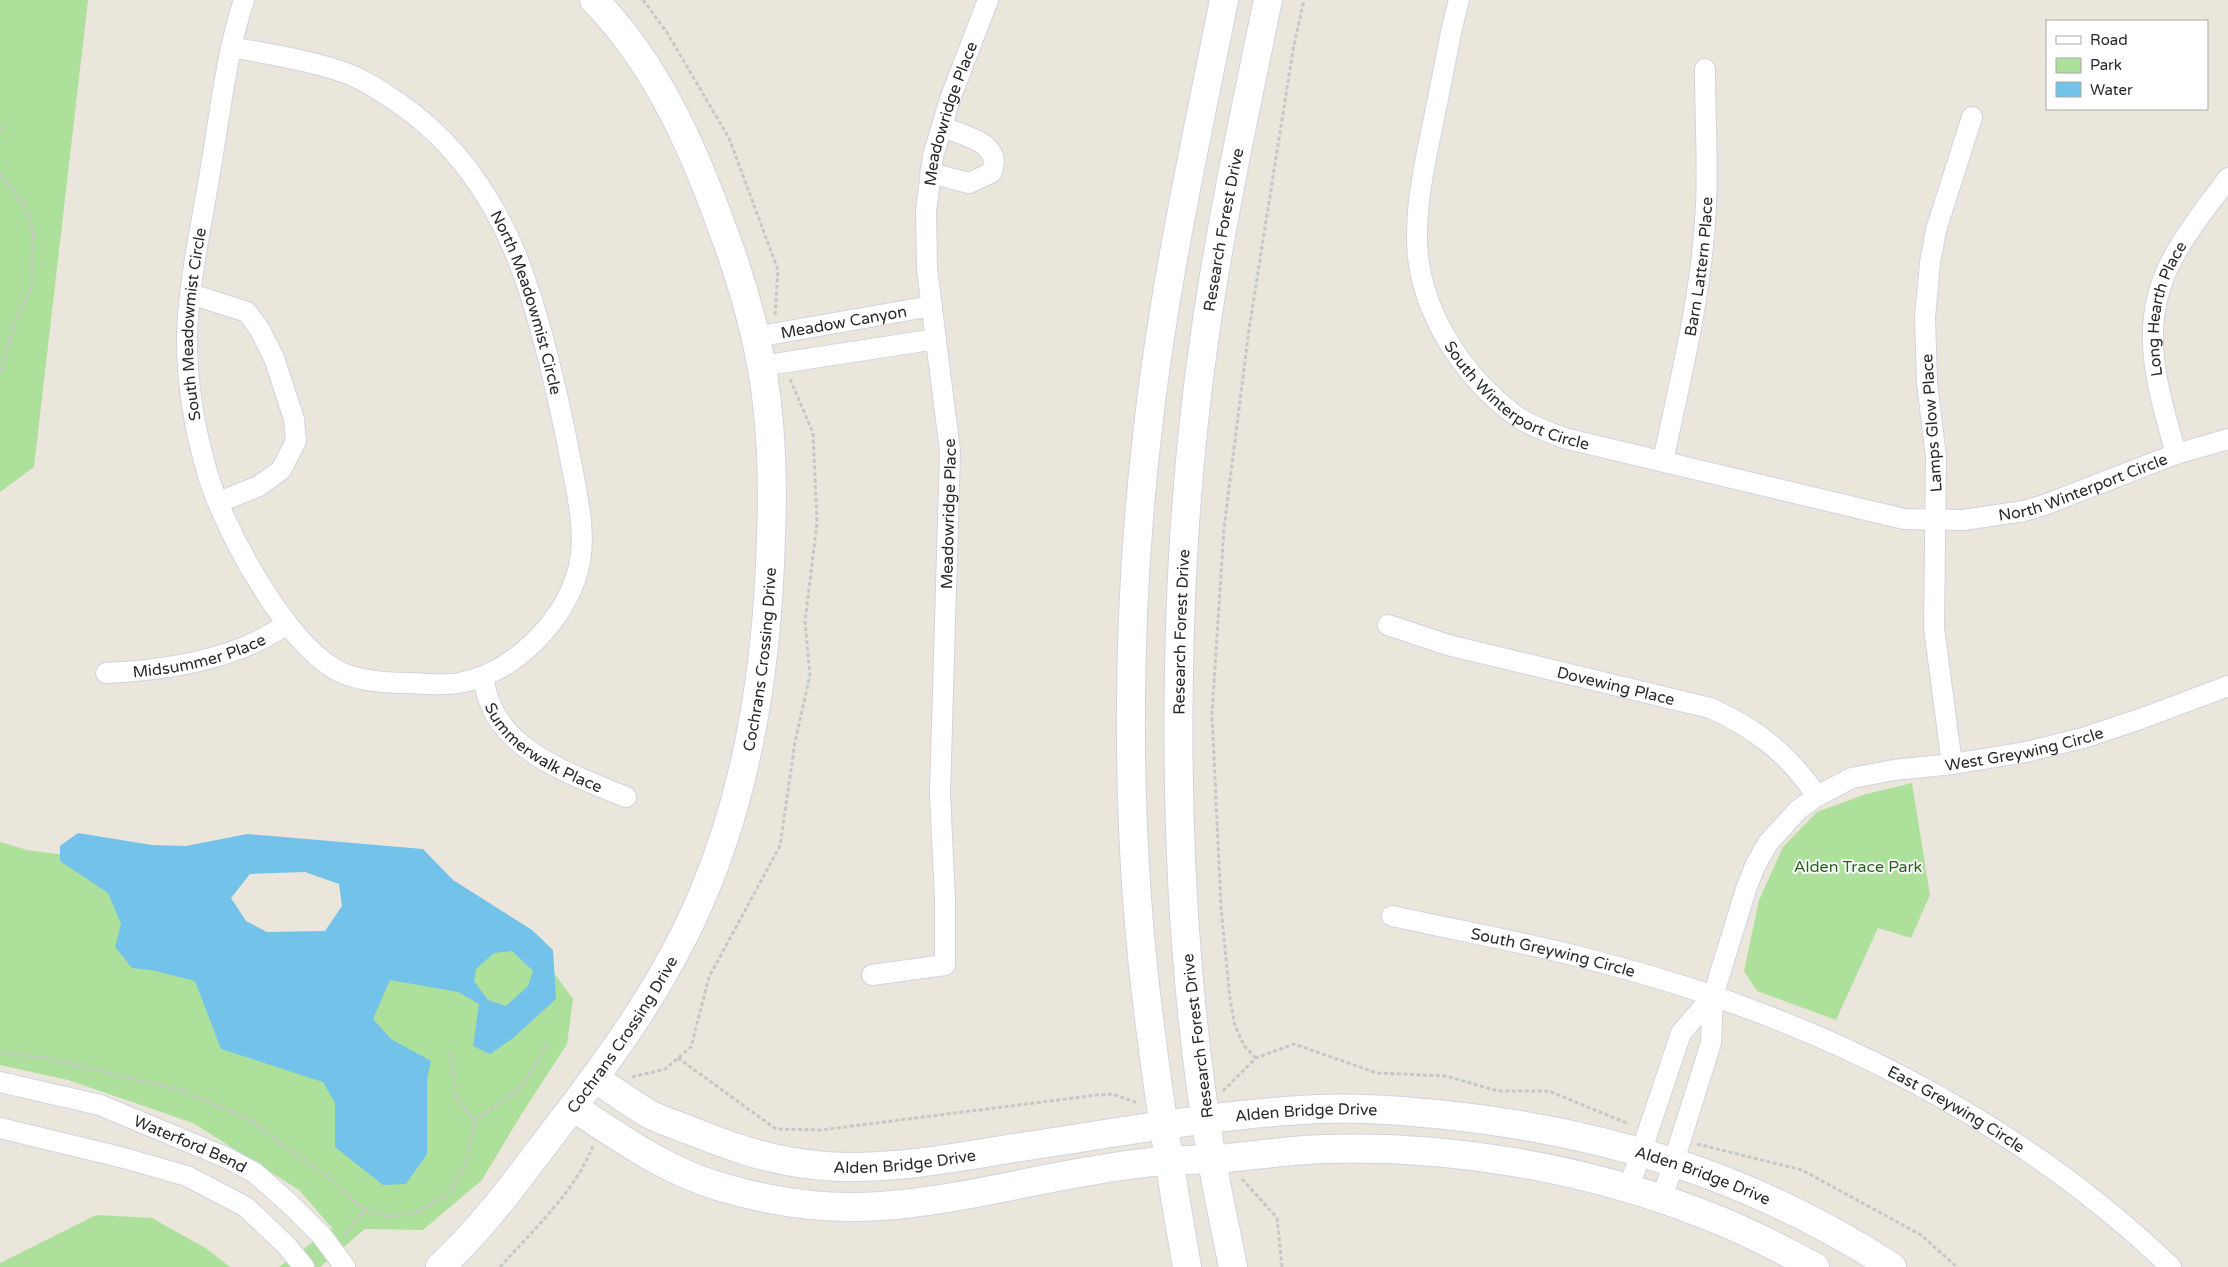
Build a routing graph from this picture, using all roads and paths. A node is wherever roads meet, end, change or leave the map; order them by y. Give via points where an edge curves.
1 (244, 0) edge
2 (594, 0) edge
3 (642, 0) edge
4 (988, 0) edge
5 (1224, 0) edge
6 (1268, 0) edge
7 (1304, 0) edge
8 (1459, 0) edge
9 (230, 47) junction
10 (1704, 69) dead end
11 (1972, 117) dead end
12 (4, 123) dead end
13 (942, 127) junction
14 (0, 130) edge
15 (0, 174) edge
16 (930, 174) junction
17 (2228, 178) edge
18 (191, 294) junction
19 (932, 306) junction
20 (766, 335) junction
21 (936, 339) junction
22 (773, 364) junction
23 (0, 372) edge
24 (2228, 439) edge
25 (2176, 454) junction
26 (1663, 461) junction
27 (219, 502) junction
28 (1935, 519) junction
29 (287, 625) junction
30 (1388, 625) dead end
31 (106, 673) dead end
32 (482, 677) junction
33 (2228, 686) edge
34 (1952, 764) junction
35 (1816, 796) junction
36 (626, 797) dead end
37 (1392, 916) dead end
38 (872, 975) dead end
39 (1713, 996) junction
40 (547, 1044) dead end
41 (450, 1051) dead end
42 (1256, 1058) dead end
43 (594, 1078) junction
44 (0, 1082) edge
45 (617, 1093) junction
46 (573, 1107) junction
47 (1207, 1120) junction
48 (475, 1121) junction
49 (600, 1124) junction
50 (1164, 1127) junction
51 (0, 1128) edge
52 (1641, 1151) junction
53 (1212, 1159) junction
54 (1169, 1162) junction
55 (1674, 1162) junction
56 (1629, 1188) junction
57 (1662, 1199) junction
58 (365, 1210) dead end
59 (304, 1267) edge
60 (345, 1267) edge
61 (440, 1267) edge
62 (500, 1267) edge
63 (1188, 1267) edge
64 (1234, 1267) edge
65 (1816, 1267) edge
66 (1892, 1267) edge
67 (2171, 1267) edge

1 - 9 street, South Meadowmist Circle
2 - 20 street, Cochrans Crossing Drive via 614,20 671,107 706,183
3 - 20 path via 666,31 729,138 778,270 775,320
4 - 13 street, Meadowridge Place
5 - 50 street via 1162,323 1146,440 1136,573 1131,726 1136,874 1149,1024
6 - 47 street, Research Forest Drive via 1231,183 1205,336 1181,576 1180,872 1193,1022
7 - 42 path via 1292,50 1249,329 1224,528 1212,714 1221,908 1230,999 1235,1026 1245,1047
8 - 26 street, South Winterport Circle via 1418,212 1419,263 1436,318 1470,371 1521,419 1564,438
9 - 18 street, South Meadowmist Circle
9 - 32 street, North Meadowmist Circle via 302,60 343,72 380,90 416,115 436,131 473,174 501,220 527,283 558,392 579,509 579,566 563,605 548,628 516,657
10 - 26 street, Barn Lattern Place via 1706,206 1701,264 1695,314
11 - 28 street, Lamps Glow Place via 1936,230 1926,293 1925,349 1936,458
12 - 14 path
13 - 16 street, Meadowridge Place
13 - 16 street via 987,145 993,154 994,166 991,173 969,183
15 - 23 path via 27,209 33,233 31,288 15,322
16 - 19 street, Meadowridge Place via 926,211 927,269
17 - 25 street, Long Hearth Place via 2174,255 2161,284 2155,310 2152,361
18 - 27 street, South Meadowmist Circle via 187,336 191,393 209,479
18 - 27 street via 247,312 274,358 294,419 296,441 281,470 259,486
19 - 20 street, Meadow Canyon
19 - 21 street, Meadowridge Place
20 - 22 street, Cochrans Crossing Drive
21 - 22 street, Meadow Canyon
21 - 38 street, Meadowridge Place via 950,451 940,793 945,964
22 - 43 street, Cochrans Crossing Drive via 767,400 774,476 770,586 763,666 736,803 702,897 668,967
22 - 45 path via 791,382 813,433 817,522 805,622 810,675 795,742 780,846 709,977 691,1048 665,1069 630,1078
24 - 25 street, North Winterport Circle
25 - 28 street, North Winterport Circle via 2024,511 1984,518
26 - 28 street, South Winterport Circle via 1904,519
27 - 29 street, South Meadowmist Circle via 237,543
28 - 34 street, Lamps Glow Place via 1934,628
29 - 31 street, Midsummer Place via 243,648 195,662 146,671
29 - 32 street, South Meadowmist Circle via 303,644 334,669 355,677 396,683 457,684
30 - 35 street, Dovewing Place via 1448,645 1710,708 1770,742 1800,772
32 - 36 street, Summerwalk Place via 490,704 504,726 532,753 567,773
33 - 34 street, West Greywing Circle via 2083,738 2026,752
34 - 35 street, West Greywing Circle via 1852,778
35 - 39 street via 1782,826 1768,842 1756,864
37 - 39 street, South Greywing Circle via 1596,961
39 - 52 street via 1681,1033
39 - 55 street via 1711,1043
39 - 67 street, East Greywing Circle via 1873,1060 1980,1119 2083,1190
40 - 48 path via 522,1086
41 - 48 path via 457,1100
43 - 45 street, Alden Bridge Drive
43 - 46 street, Cochrans Crossing Drive
44 - 60 street, Waterford Bend via 100,1105 255,1173 322,1236
45 - 50 street, Alden Bridge Drive via 654,1116 728,1146 803,1164 840,1167 916,1163
46 - 49 street
46 - 61 street, Cochrans Crossing Drive via 496,1207
47 - 50 street, Alden Bridge Drive
47 - 52 street, Alden Bridge Drive via 1319,1109 1408,1112 1560,1131
47 - 53 street, Research Forest Drive
48 - 58 path via 466,1164 450,1192 418,1212 389,1217
49 - 54 street via 640,1151 717,1186 800,1204 879,1206 926,1201 1136,1164
49 - 62 path via 586,1165
50 - 54 street
51 - 59 street, Waterford Bend via 187,1176 246,1208 286,1245
52 - 55 street, Alden Bridge Drive
52 - 56 street
53 - 54 street
53 - 56 street via 1323,1149 1408,1150 1486,1158
53 - 64 street, Research Forest Drive
54 - 63 street
55 - 57 street
55 - 66 street, Alden Bridge Drive via 1757,1195 1862,1248
56 - 57 street
57 - 65 street via 1738,1228

